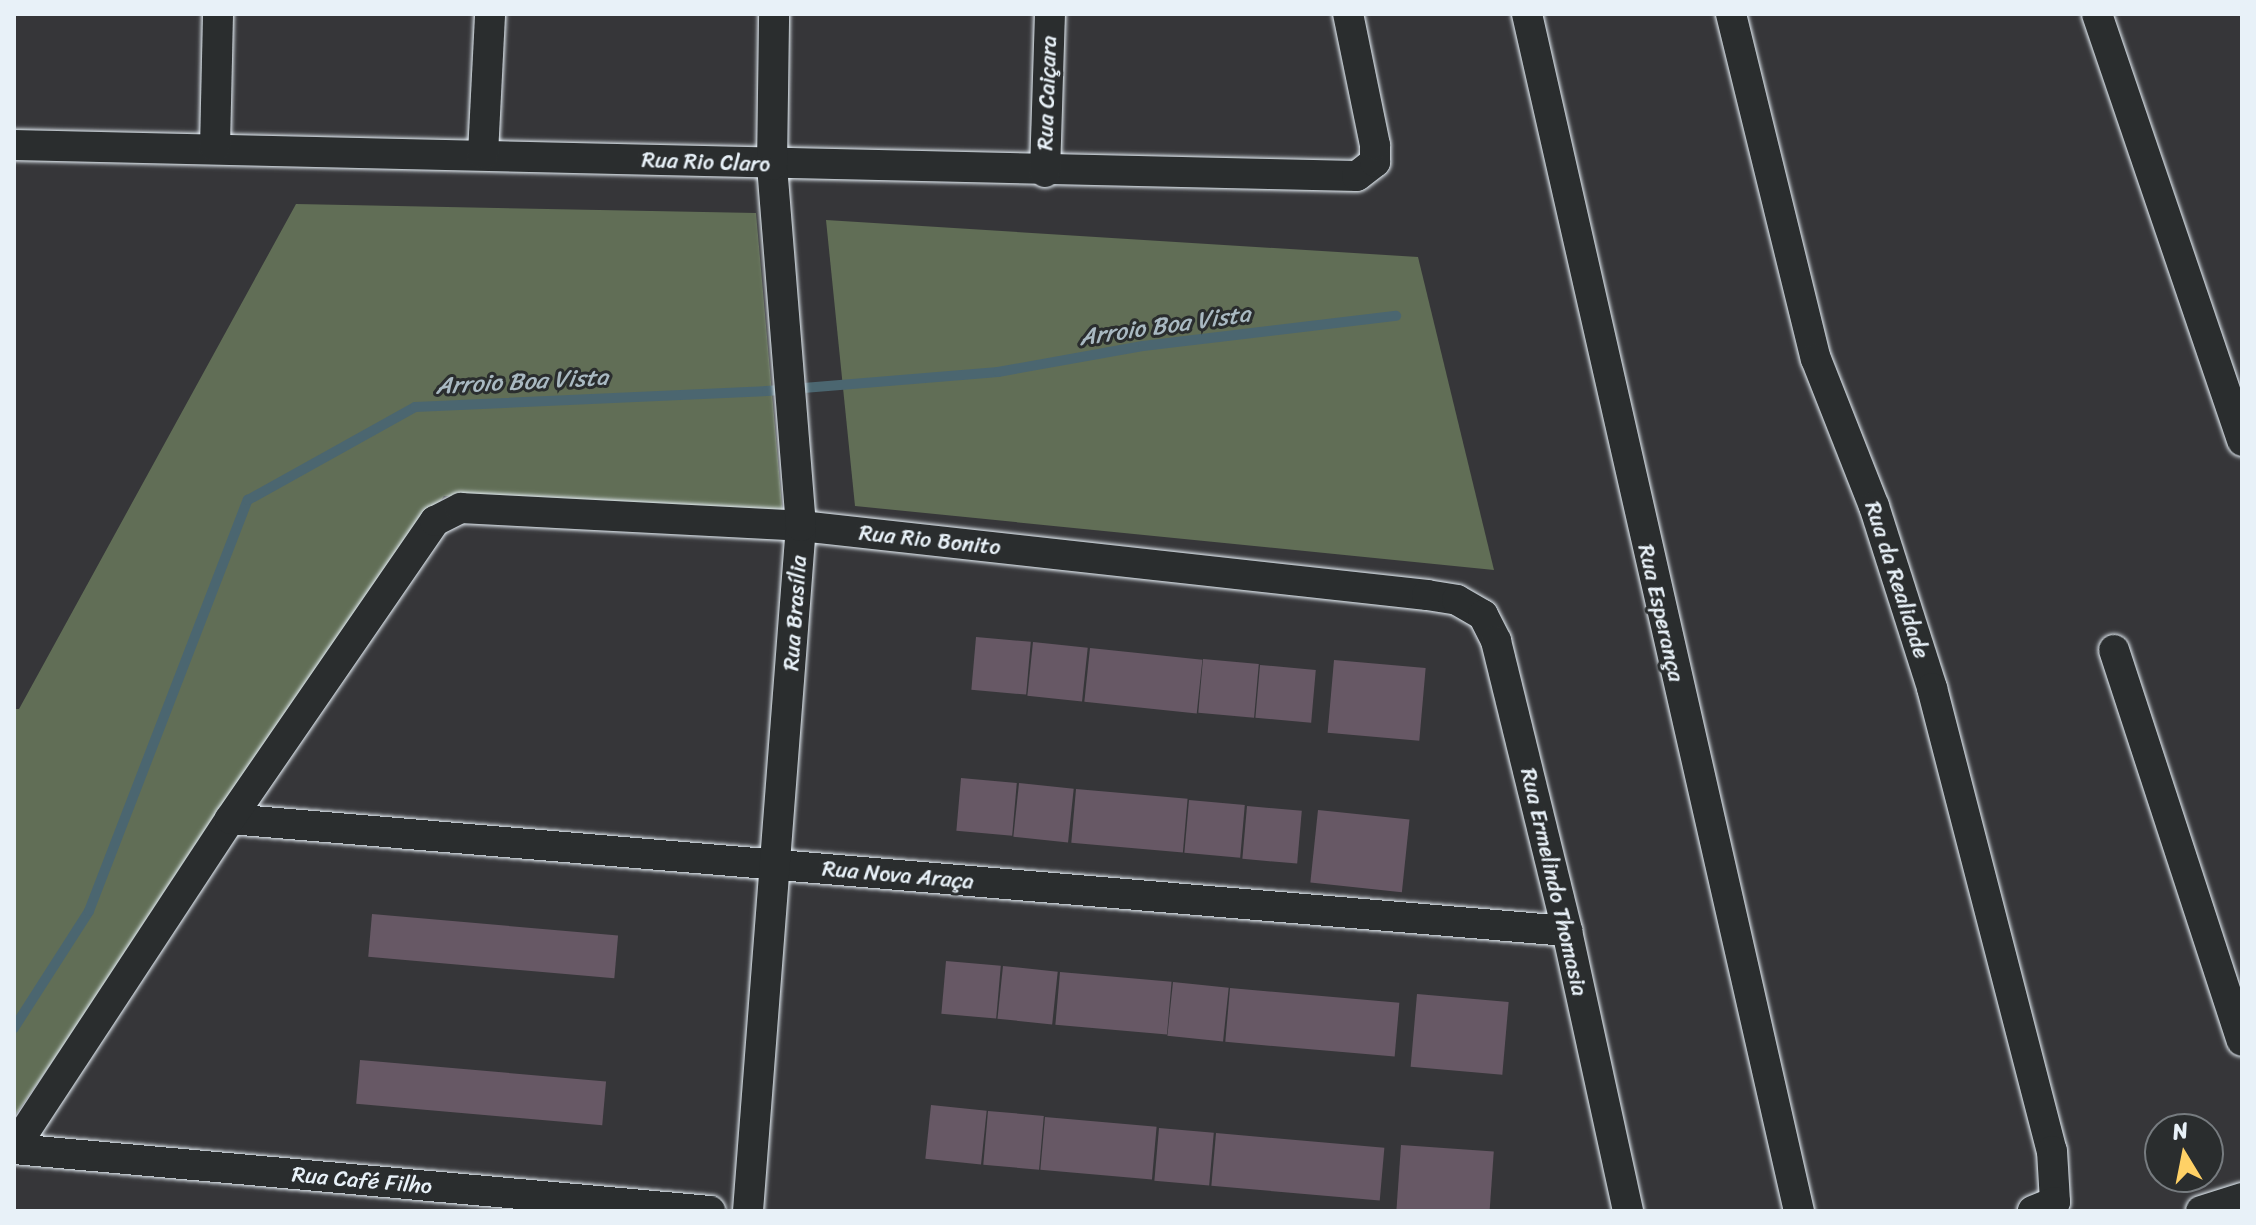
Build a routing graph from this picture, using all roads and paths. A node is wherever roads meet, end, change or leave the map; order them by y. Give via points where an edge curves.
1 (218, 14) edge
2 (490, 14) edge
3 (774, 14) edge
4 (1050, 14) edge
5 (1348, 14) edge
6 (1527, 14) edge
7 (1731, 14) edge
8 (2097, 14) edge
9 (14, 145) edge
10 (215, 147) junction
11 (483, 154) junction
12 (772, 165) junction
13 (1045, 172) junction
14 (2242, 441) edge
15 (801, 526) junction
16 (1427, 595) joint
17 (2114, 650) dead end
18 (230, 819) junction
19 (775, 865) junction
20 (1567, 931) junction
21 (2242, 1041) edge
22 (14, 1148) edge
23 (2242, 1198) edge
24 (710, 1211) edge
25 (748, 1211) edge
26 (1628, 1211) edge
27 (1799, 1211) edge
28 (2033, 1211) edge
29 (2201, 1211) edge

1 - 10 street
2 - 11 street
3 - 12 street, Rua Brasília
4 - 13 street, Rua Caiçara
5 - 13 street, Rua Rio Claro via 1375,145 1375,162 1357,176
6 - 27 street, Rua Esperança
7 - 28 street, Rua da Realidade via 1816,359 1874,506 1932,688 2052,1151 2055,1202
8 - 14 street
9 - 10 street, Rua Rio Claro
10 - 11 street, Rua Rio Claro
11 - 12 street, Rua Rio Claro
12 - 13 street, Rua Rio Claro
12 - 15 street, Rua Brasília
15 - 16 street, Rua Rio Bonito
15 - 18 street, Rua Rio Bonito via 461,508 435,521
15 - 19 street, Rua Brasília
16 - 20 street, Rua Ermelindo Thomasia via 1457,600 1483,615 1496,641
17 - 21 street
18 - 19 street, Rua Nova Araça
18 - 22 street
19 - 20 street, Rua Nova Araça
19 - 25 street, Rua Brasília
20 - 26 street, Rua Ermelindo Thomasia
22 - 24 street, Rua Café Filho
23 - 29 street

